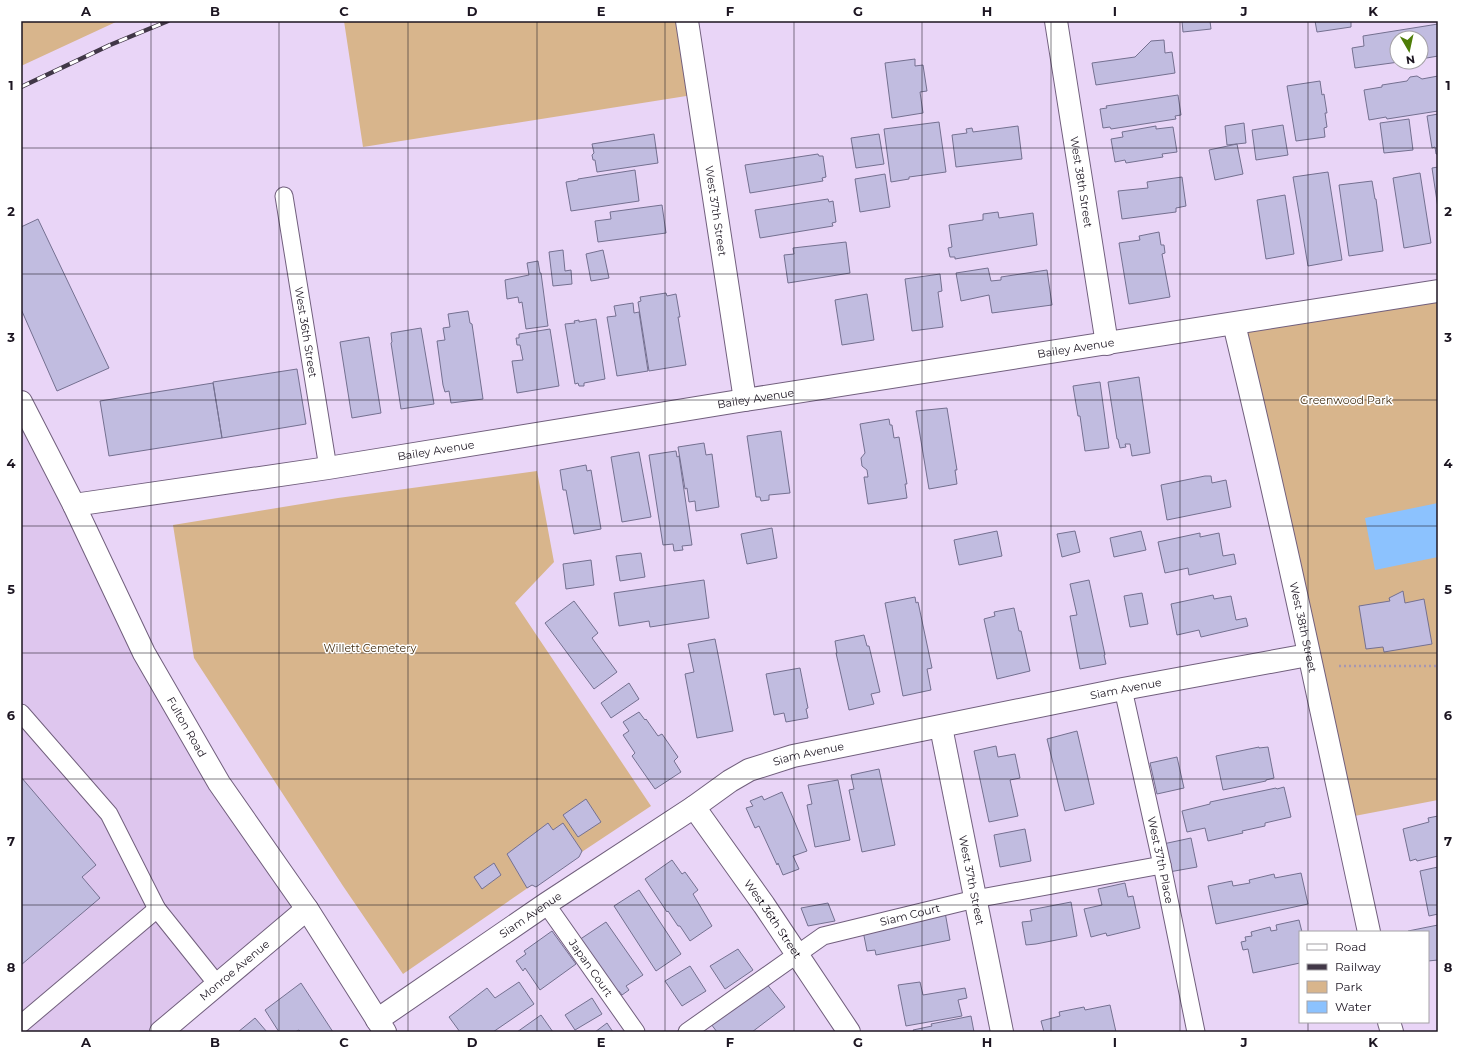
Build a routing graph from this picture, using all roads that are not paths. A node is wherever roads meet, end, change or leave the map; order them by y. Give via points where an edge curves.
1 (687, 21) edge
2 (1056, 21) edge
3 (284, 196) dead end
4 (1438, 291) edge
5 (1234, 324) junction
6 (1107, 344) junction
7 (746, 400) junction
8 (21, 402) edge
9 (328, 468) junction
10 (74, 505) junction
11 (1308, 655) junction
12 (1123, 689) junction
13 (21, 713) edge
14 (941, 727) junction
15 (694, 807) junction
16 (1162, 865) junction
17 (975, 899) junction
18 (546, 904) junction
19 (307, 908) junction
20 (157, 909) junction
21 (1370, 931) edge
22 (796, 954) junction
23 (217, 984) junction
24 (21, 1024) edge
25 (381, 1026) edge
26 (161, 1032) edge
27 (636, 1032) edge
28 (686, 1032) edge
29 (849, 1032) edge
30 (1002, 1032) edge
31 (1196, 1032) edge

1 - 7 street, West 37th Street
2 - 6 street, West 38th Street
3 - 9 lane, West 36th Street
4 - 5 street, Bailey Avenue
5 - 6 street, Bailey Avenue
5 - 11 street, West 38th Street via 1279,516
6 - 7 street, Bailey Avenue
7 - 9 street, Bailey Avenue
8 - 10 street, Fulton Road
9 - 10 street, Bailey Avenue
10 - 19 street, Fulton Road via 144,653 219,783
11 - 12 street, Siam Avenue
11 - 21 street, West 38th Street
12 - 14 street, Siam Avenue
12 - 16 lane, West 37th Place
13 - 20 lane via 109,814
14 - 15 street, Siam Avenue via 793,756 750,770
14 - 17 street, West 37th Street
15 - 18 street, Siam Avenue
15 - 22 street, West 36th Street
16 - 17 lane, Siam Court
16 - 31 lane, West 37th Place
17 - 22 lane, Siam Court via 823,936
17 - 30 street, West 37th Street
18 - 25 street, Siam Avenue
18 - 27 lane, Japan Court
19 - 23 street, Monroe Avenue
19 - 25 street, Fulton Road
20 - 23 lane
20 - 24 lane
22 - 28 lane, Siam Court
22 - 29 street, West 36th Street
23 - 26 street, Monroe Avenue

